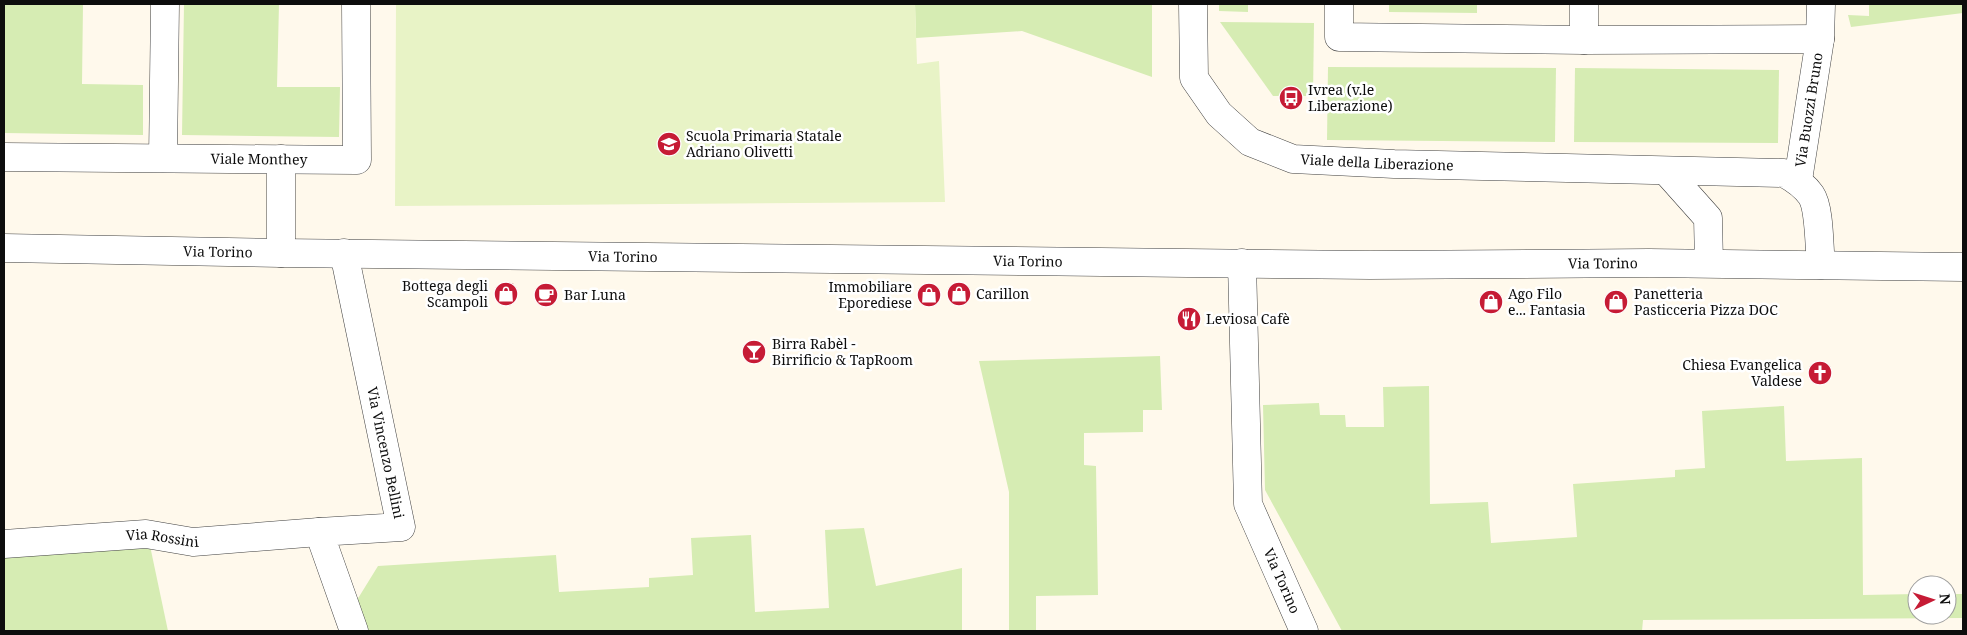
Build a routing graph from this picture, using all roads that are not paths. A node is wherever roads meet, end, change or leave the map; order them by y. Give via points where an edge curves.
1 (165, 4) edge
2 (356, 4) edge
3 (1193, 4) edge
4 (1339, 4) edge
5 (1584, 4) edge
6 (1820, 4) edge
7 (1820, 39) junction
8 (1584, 40) junction
9 (4, 157) edge
10 (163, 158) junction
11 (281, 159) junction
12 (1666, 172) junction
13 (1798, 180) junction
14 (4, 248) edge
15 (281, 253) junction
16 (344, 253) junction
17 (1242, 263) junction
18 (1709, 263) junction
19 (1821, 265) junction
20 (1963, 267) edge
21 (319, 532) junction
22 (4, 544) edge
23 (354, 631) edge
24 (1304, 631) edge

1 - 10 street
2 - 11 street, Viale Monthey via 357,160
3 - 12 street, Viale della Liberazione via 1194,78 1218,114 1250,142 1293,159
4 - 8 street via 1339,37
5 - 8 street
6 - 7 street, Via Buozzi Bruno
7 - 8 street
7 - 13 street, Via Buozzi Bruno
9 - 10 street, Viale Monthey
10 - 11 street, Viale Monthey
11 - 15 street
12 - 13 street, Viale della Liberazione via 1784,173
12 - 18 street via 1708,218
13 - 19 street via 1812,197 1818,222
14 - 15 street, Via Torino
15 - 16 street, Via Torino
16 - 17 street, Via Torino
16 - 21 street, Via Vincenzo Bellini via 402,527
17 - 18 street, Via Torino
17 - 24 street, Via Torino via 1248,504
18 - 19 street, Via Torino
19 - 20 street, Via Torino
21 - 22 street, Via Rossini via 193,542 146,534
21 - 23 street

